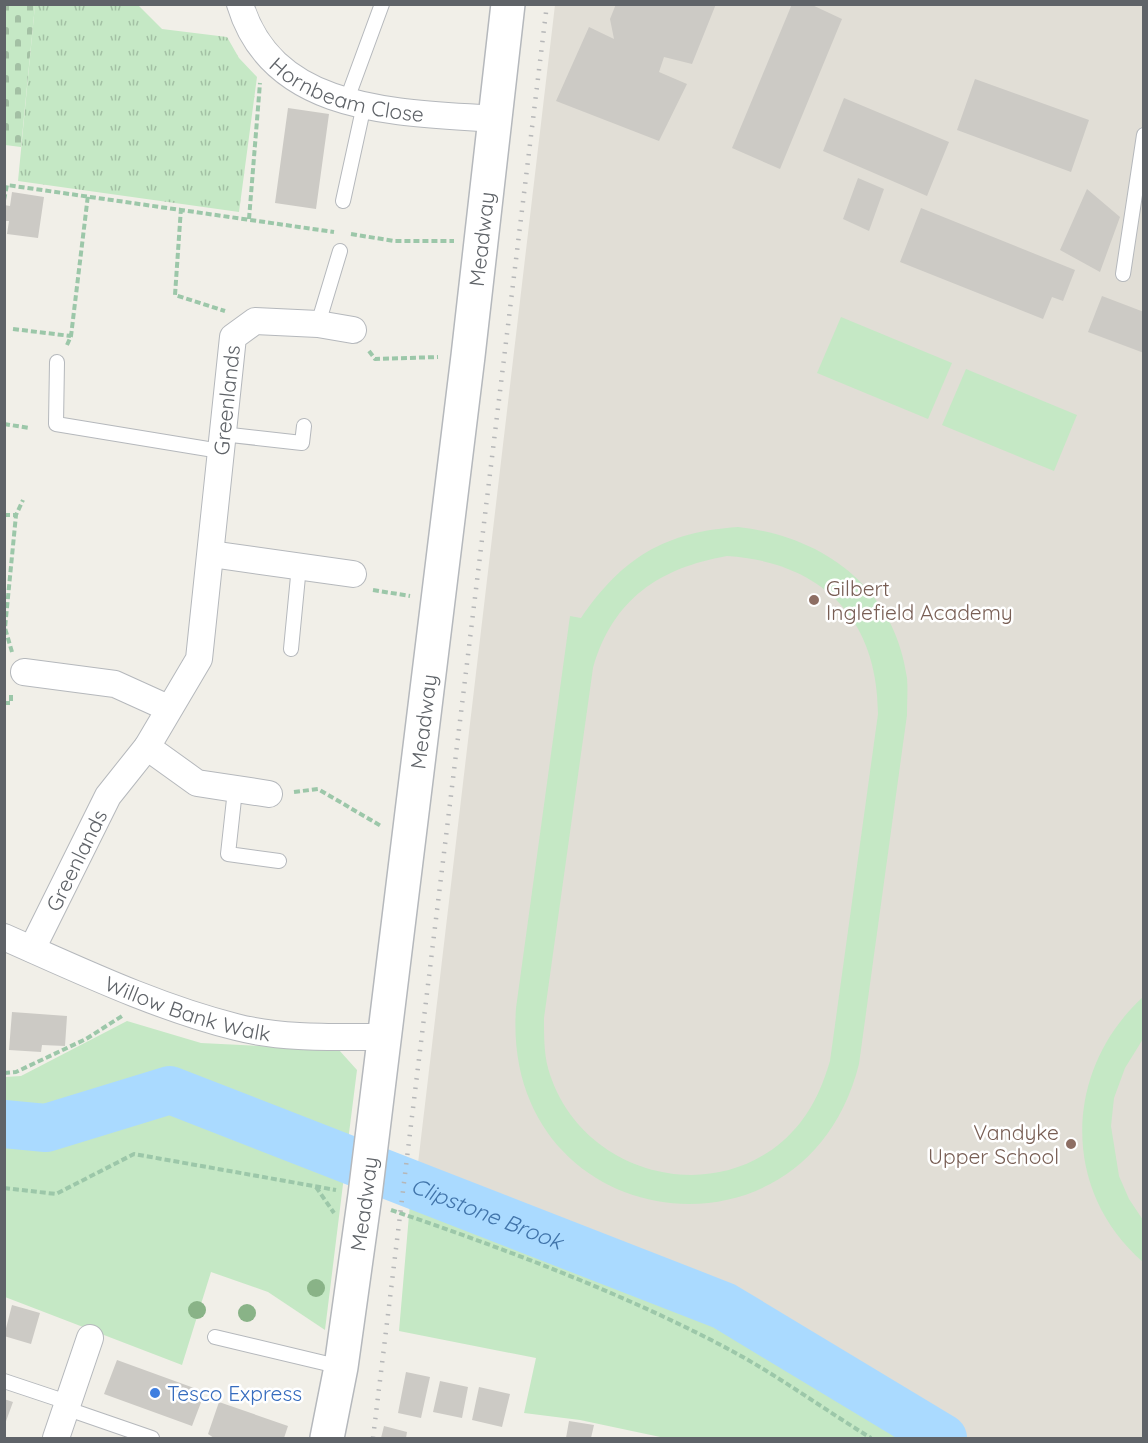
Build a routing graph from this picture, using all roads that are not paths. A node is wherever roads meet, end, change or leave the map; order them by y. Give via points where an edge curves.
1 (240, 4) edge
2 (382, 4) edge
3 (508, 4) edge
4 (355, 104) junction
5 (494, 119) junction
6 (1143, 135) edge
7 (343, 201) dead end
8 (340, 251) dead end
9 (1123, 274) dead end
10 (318, 324) junction
11 (353, 330) road end
12 (57, 362) dead end
13 (304, 426) dead end
14 (221, 443) junction
15 (211, 554) junction
16 (299, 566) junction
17 (353, 574) road end
18 (291, 649) dead end
19 (24, 672) road end
20 (168, 708) junction
21 (147, 747) junction
22 (235, 790) junction
23 (269, 794) road end
24 (279, 861) dead end
25 (4, 937) edge
26 (32, 949) junction
27 (382, 1037) junction
28 (215, 1337) dead end
29 (90, 1338) dead end
30 (341, 1367) junction
31 (4, 1381) edge
32 (66, 1405) junction
33 (56, 1438) edge
34 (152, 1438) edge
35 (327, 1438) edge

1 - 4 street, Hornbeam Close via 248,29 269,60 294,81
2 - 4 lane
3 - 5 street, Meadway
4 - 5 street, Hornbeam Close
4 - 7 lane
5 - 27 street, Meadway
6 - 9 lane
8 - 10 lane
10 - 11 street, Greenlands
10 - 14 street, Greenlands via 255,321 232,337
12 - 14 lane via 56,424
13 - 14 lane via 302,443
14 - 15 street, Greenlands
15 - 16 street
15 - 20 street, Greenlands via 199,659
16 - 17 street
16 - 18 lane
19 - 20 street via 115,684
20 - 21 street, Greenlands
21 - 22 street via 197,783
21 - 26 street, Greenlands via 108,795
22 - 23 street
22 - 24 lane via 228,854
25 - 26 street, Willow Bank Walk
26 - 27 street, Willow Bank Walk via 149,998 237,1027 318,1037
27 - 30 street, Meadway via 373,1117 371,1198
28 - 30 lane
29 - 32 street
30 - 35 street, Meadway
31 - 32 lane
32 - 33 street
32 - 34 lane

